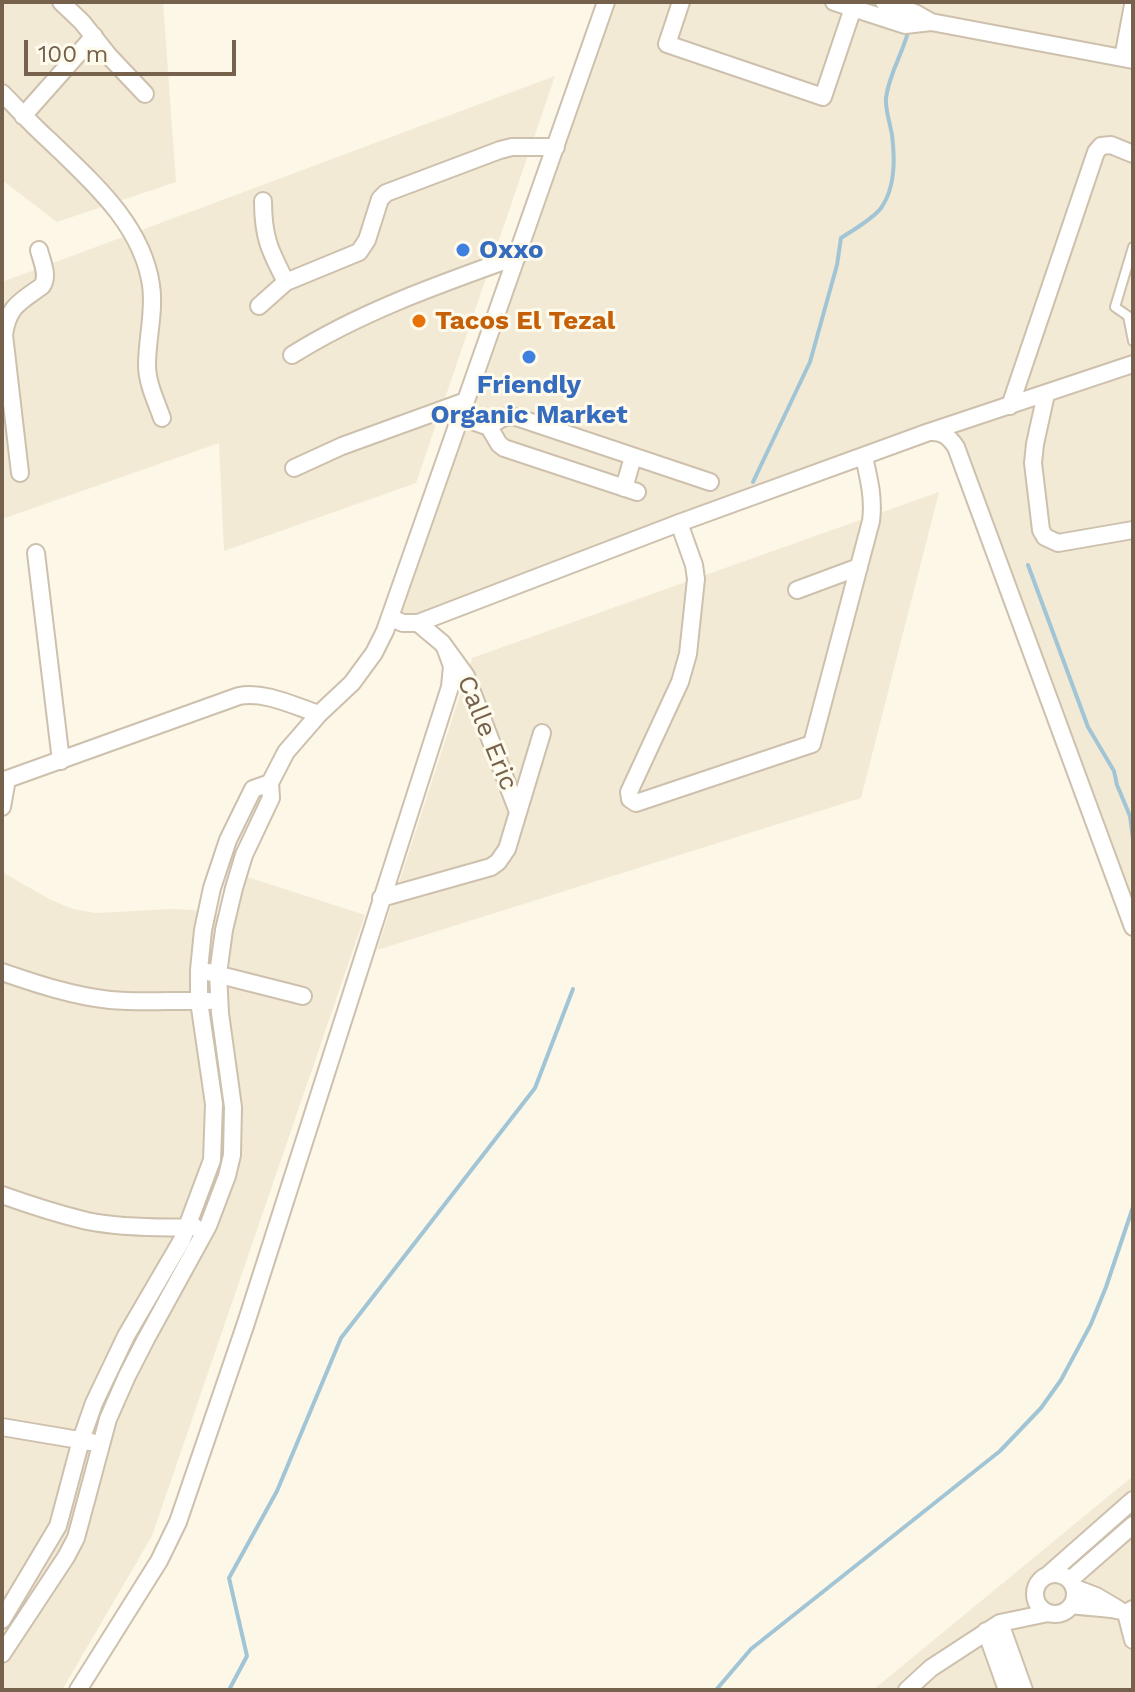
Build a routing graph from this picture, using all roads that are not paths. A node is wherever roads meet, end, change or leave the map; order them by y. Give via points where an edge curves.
1 (606, 2) edge
2 (681, 2) edge
3 (834, 2) edge
4 (884, 2) edge
5 (68, 4) edge
6 (854, 5) edge
7 (1133, 5) edge
8 (931, 22) junction
9 (94, 36) junction
10 (1128, 59) edge
11 (2, 93) edge
12 (145, 94) dead end
13 (23, 116) junction
14 (556, 147) junction
15 (1133, 154) edge
16 (263, 201) dead end
17 (1133, 247) edge
18 (39, 250) dead end
19 (518, 256) junction
20 (286, 282) junction
21 (259, 306) dead end
22 (1130, 316) edge
23 (1133, 341) edge
24 (292, 355) dead end
25 (1133, 364) edge
26 (1046, 394) junction
27 (1010, 406) junction
28 (464, 409) junction
29 (162, 418) dead end
30 (489, 427) junction
31 (929, 432) junction
32 (633, 457) junction
33 (864, 457) junction
34 (294, 468) dead end
35 (20, 473) dead end
36 (710, 482) dead end
37 (679, 523) junction
38 (1133, 530) edge
39 (36, 553) dead end
40 (859, 567) junction
41 (797, 590) dead end
42 (391, 618) junction
43 (418, 623) junction
44 (445, 647) junction
45 (319, 714) junction
46 (542, 733) dead end
47 (61, 761) junction
48 (4, 780) edge
49 (270, 783) junction
50 (2, 807) edge
51 (518, 812) junction
52 (381, 898) junction
53 (1133, 927) edge
54 (199, 970) junction
55 (2, 972) edge
56 (218, 974) junction
57 (303, 996) dead end
58 (199, 1001) junction
59 (219, 1001) junction
60 (2, 1195) edge
61 (208, 1226) junction
62 (188, 1227) junction
63 (2, 1427) edge
64 (81, 1440) junction
65 (101, 1444) junction
66 (1133, 1500) edge
67 (1133, 1525) edge
68 (1049, 1574) junction
69 (1072, 1584) junction
70 (1035, 1596) junction
71 (1072, 1605) junction
72 (1126, 1611) edge
73 (1048, 1613) junction
74 (2, 1620) edge
75 (997, 1625) junction
76 (1133, 1640) edge
77 (3, 1652) edge
78 (78, 1690) edge
79 (907, 1690) edge
80 (1007, 1690) edge
81 (1024, 1690) edge

1 - 14 street
2 - 6 street via 667,44 823,97
3 - 6 street
4 - 8 street
5 - 9 street
6 - 8 street via 905,25
7 - 10 street
8 - 10 street
9 - 12 street
9 - 13 street
11 - 13 street
13 - 29 street via 98,188 137,243 151,285 147,367
14 - 19 street
14 - 20 street via 500,150 386,193 359,252
15 - 27 street via 1111,145 1096,152
16 - 20 street via 268,246
17 - 22 lane via 1115,307
18 - 35 street via 45,283 10,311 4,335
19 - 24 street via 393,302
19 - 28 street
20 - 21 street
22 - 23 lane
25 - 26 street
26 - 27 street
26 - 38 street via 1033,463 1045,537 1058,543
27 - 31 street
28 - 30 street
28 - 34 street via 342,446
28 - 42 street
30 - 32 street via 509,415
30 - 32 street via 504,448 630,490
31 - 33 street
31 - 53 street via 943,433 956,447
32 - 36 street
33 - 37 street
33 - 40 street via 873,507
37 - 40 street via 696,579 689,645 680,682 629,792 636,803 812,744
37 - 43 street
39 - 47 street
40 - 41 street
42 - 43 street
42 - 45 street via 361,673
43 - 44 street, Calle Eric
44 - 51 street, Calle Eric via 471,685
44 - 52 street via 451,683
45 - 47 street via 245,695
45 - 49 street via 286,752
46 - 51 street
47 - 48 street
48 - 50 street
49 - 54 street via 253,789 228,840 212,888
49 - 56 street via 271,798 234,888
51 - 52 street via 505,855 491,867
52 - 78 street via 178,1522
54 - 56 street
54 - 58 street
55 - 58 street via 109,1000
56 - 57 street
56 - 59 street
58 - 59 street
58 - 62 street via 214,1139 212,1160
59 - 61 street via 233,1107 232,1155
60 - 62 street via 89,1221
61 - 62 street
61 - 65 street via 127,1376
62 - 64 street via 115,1358
63 - 64 street
64 - 65 street
64 - 74 street via 58,1526
65 - 77 street via 76,1538
66 - 68 street
67 - 69 street
68 - 69 street via 1064,1575
68 - 70 street via 1038,1582
69 - 71 street
69 - 72 street
70 - 73 street
70 - 75 street
71 - 72 street
71 - 73 street
72 - 76 street
73 - 75 street
75 - 79 street
75 - 80 street
75 - 81 street

